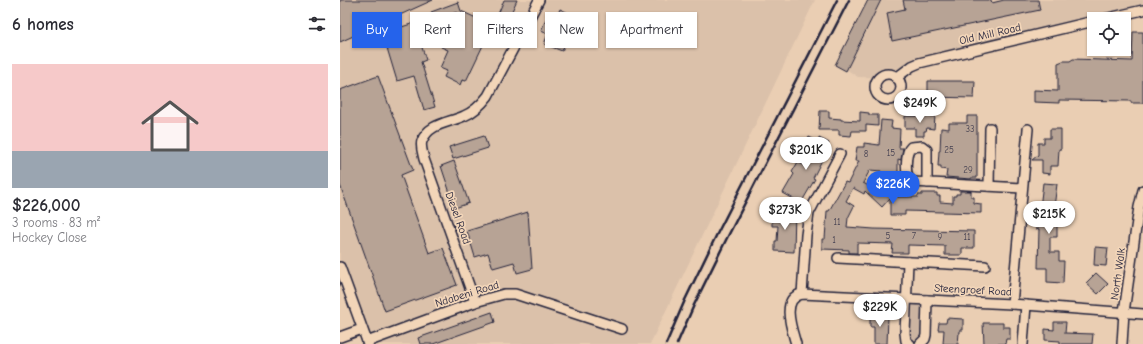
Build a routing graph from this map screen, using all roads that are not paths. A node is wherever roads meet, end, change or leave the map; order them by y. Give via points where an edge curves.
1 (539, 0) edge
2 (1143, 10) edge
3 (1131, 13) edge
4 (1087, 23) edge
5 (896, 78) dead end
6 (990, 128) dead end
7 (1028, 129) dead end
8 (840, 154) dead end
9 (927, 183) dead end
10 (989, 186) junction
11 (1022, 188) junction
12 (1143, 190) edge
13 (1141, 204) edge
14 (838, 258) dead end
15 (908, 262) junction
16 (985, 266) dead end
17 (340, 267) edge
18 (802, 294) junction
19 (906, 299) junction
20 (927, 300) junction
21 (475, 302) junction
22 (1012, 304) junction
23 (1026, 305) junction
24 (1124, 312) junction
25 (1143, 314) edge
26 (362, 328) junction
27 (622, 329) dead end
28 (340, 338) edge
29 (368, 343) edge
30 (796, 344) edge
31 (910, 344) edge
32 (920, 344) edge
33 (1023, 344) edge
34 (1122, 344) edge

1 - 21 street, Diesel Road via 488,96 478,108 465,116 432,129 422,142 424,159
2 - 3 street
4 - 5 street, Old Mill Road via 919,63
6 - 10 street
7 - 11 street
8 - 18 street via 809,214
9 - 10 street
10 - 11 street
11 - 22 street
12 - 13 street, North Walk
13 - 24 street, North Walk
14 - 15 street
15 - 16 street
15 - 19 street
17 - 26 street
18 - 19 street, Steengroef Road
18 - 30 street via 792,301 789,313
19 - 20 street, Steengroef Road
19 - 31 street via 905,338
20 - 22 street, Steengroef Road
20 - 32 street via 926,335
21 - 27 street, Ndabeni Road via 504,294 515,294
21 - 29 street, Ndabeni Road
22 - 23 street, Steengroef Road
23 - 24 street, Steengroef Road
23 - 33 street
24 - 25 street, Steengroef Road
24 - 34 street, North Walk
26 - 28 street
26 - 29 street

